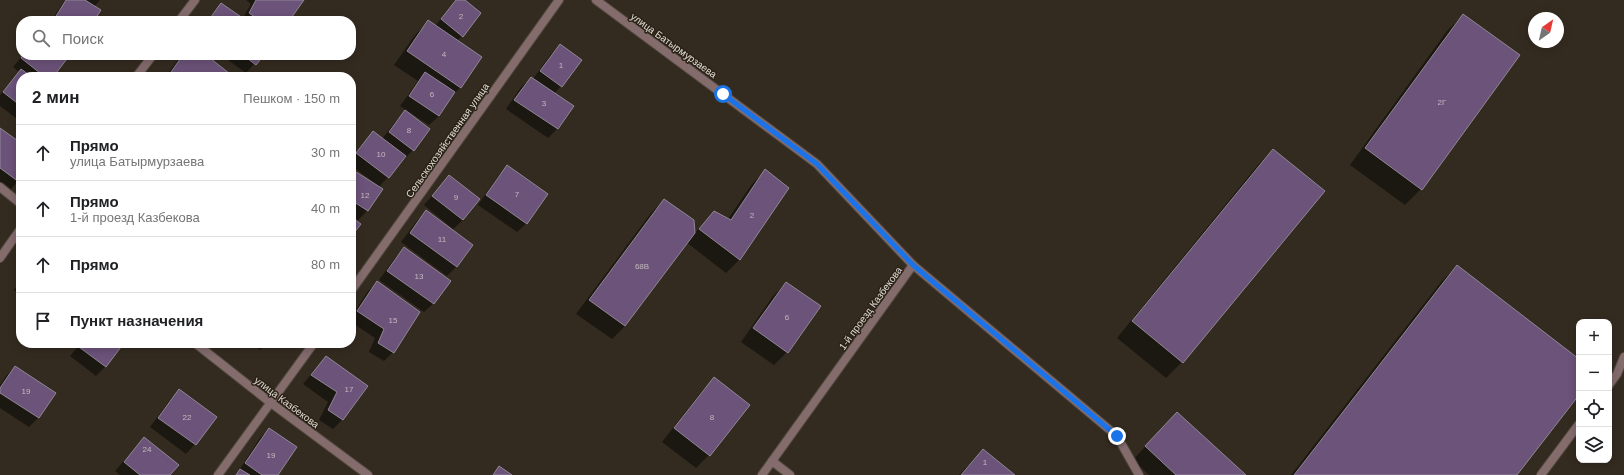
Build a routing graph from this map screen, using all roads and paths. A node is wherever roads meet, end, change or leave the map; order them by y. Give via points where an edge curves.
1 (195, 0) edge
2 (559, 0) edge
3 (596, 0) edge
4 (183, 16) edge
5 (149, 60) edge
6 (140, 72) edge
7 (817, 164) joint
8 (0, 186) edge
9 (16, 200) edge
10 (16, 235) edge
11 (0, 258) edge
12 (913, 265) junction
13 (356, 284) edge
14 (201, 348) edge
15 (310, 348) edge
16 (1624, 357) edge
17 (1612, 381) edge
18 (271, 403) junction
19 (1577, 427) edge
20 (772, 461) junction
21 (218, 475) edge
22 (368, 475) edge
23 (762, 475) edge
24 (790, 475) edge
25 (1139, 475) edge
26 (1540, 475) edge

1 - 4 street
2 - 13 street, Сельскохозяйственная улица
3 - 7 street, улица Батырмурзаева
5 - 6 street
7 - 12 street, 1-й проезд Казбекова
8 - 9 street
10 - 11 street
12 - 20 street, 1-й проезд Казбекова
12 - 25 street via 1117,436
14 - 18 street, улица Казбекова
15 - 18 street
16 - 17 street
18 - 21 street
18 - 22 street, улица Казбекова
19 - 26 street
20 - 23 street, 1-й проезд Казбекова
20 - 24 street

